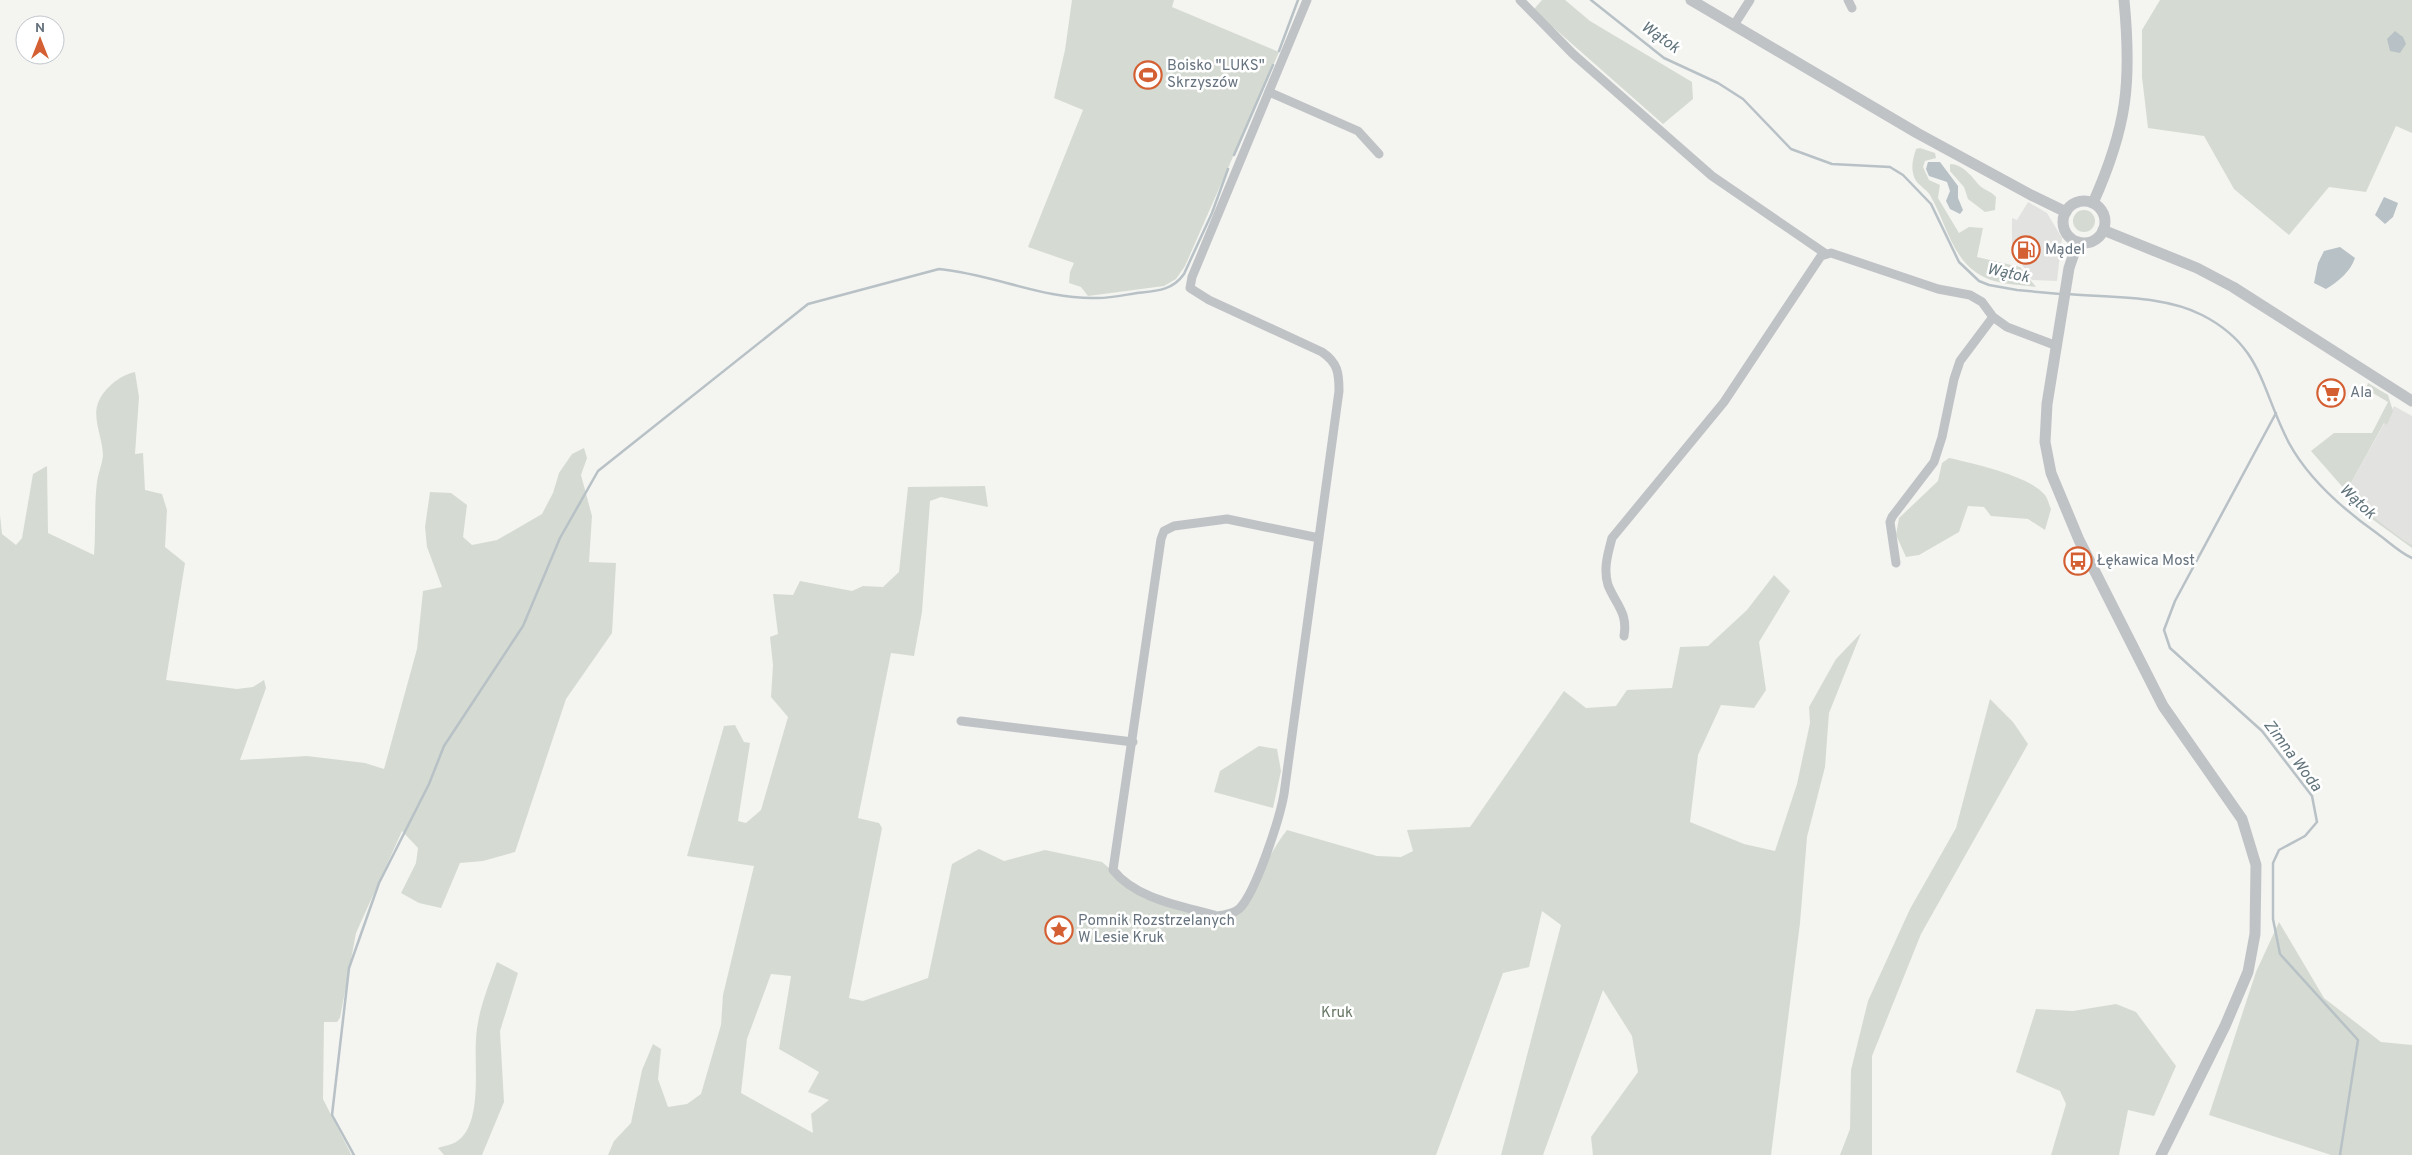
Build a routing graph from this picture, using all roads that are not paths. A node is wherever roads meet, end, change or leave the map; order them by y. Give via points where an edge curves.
1 (1307, 0) edge
2 (1520, 0) edge
3 (1691, 0) edge
4 (1750, 0) edge
5 (2124, 0) edge
6 (1734, 25) junction
7 (1269, 92) junction
8 (1379, 154) dead end
9 (2093, 203) junction
10 (2066, 212) junction
11 (2104, 230) junction
12 (2078, 242) junction
13 (1826, 254) junction
14 (1993, 317) junction
15 (2057, 346) junction
16 (2412, 401) edge
17 (1318, 538) junction
18 (1896, 563) dead end
19 (1624, 636) dead end
20 (960, 721) dead end
21 (1133, 742) junction
22 (2161, 1155) edge

1 - 7 street
2 - 13 street via 1573,54 1712,176
3 - 6 street
4 - 6 street
5 - 9 street via 2128,39 2126,98 2110,163
6 - 10 street via 1926,138
7 - 8 street via 1358,131
7 - 17 street via 1192,276 1190,288 1209,300 1322,352 1336,365 1339,391
9 - 10 street via 2080,202
9 - 11 street via 2104,217
10 - 12 street via 2064,227
11 - 12 street via 2096,239
11 - 16 street via 2197,268 2233,287
12 - 15 street via 2067,279
13 - 14 street via 1938,289 1970,295 1982,302
13 - 19 street via 1817,259 1724,402 1612,538 1606,562 1607,579 1625,617
14 - 15 street via 2016,332
14 - 18 street via 1960,361 1934,462 1890,522
15 - 22 street via 2045,428 2051,474 2083,548 2163,706 2242,819 2256,865 2255,934 2248,972
17 - 21 street via 1227,519 1164,530
17 - 21 street via 1280,814 1260,870 1239,909 1217,916 1153,897 1130,886 1113,870
20 - 21 street

